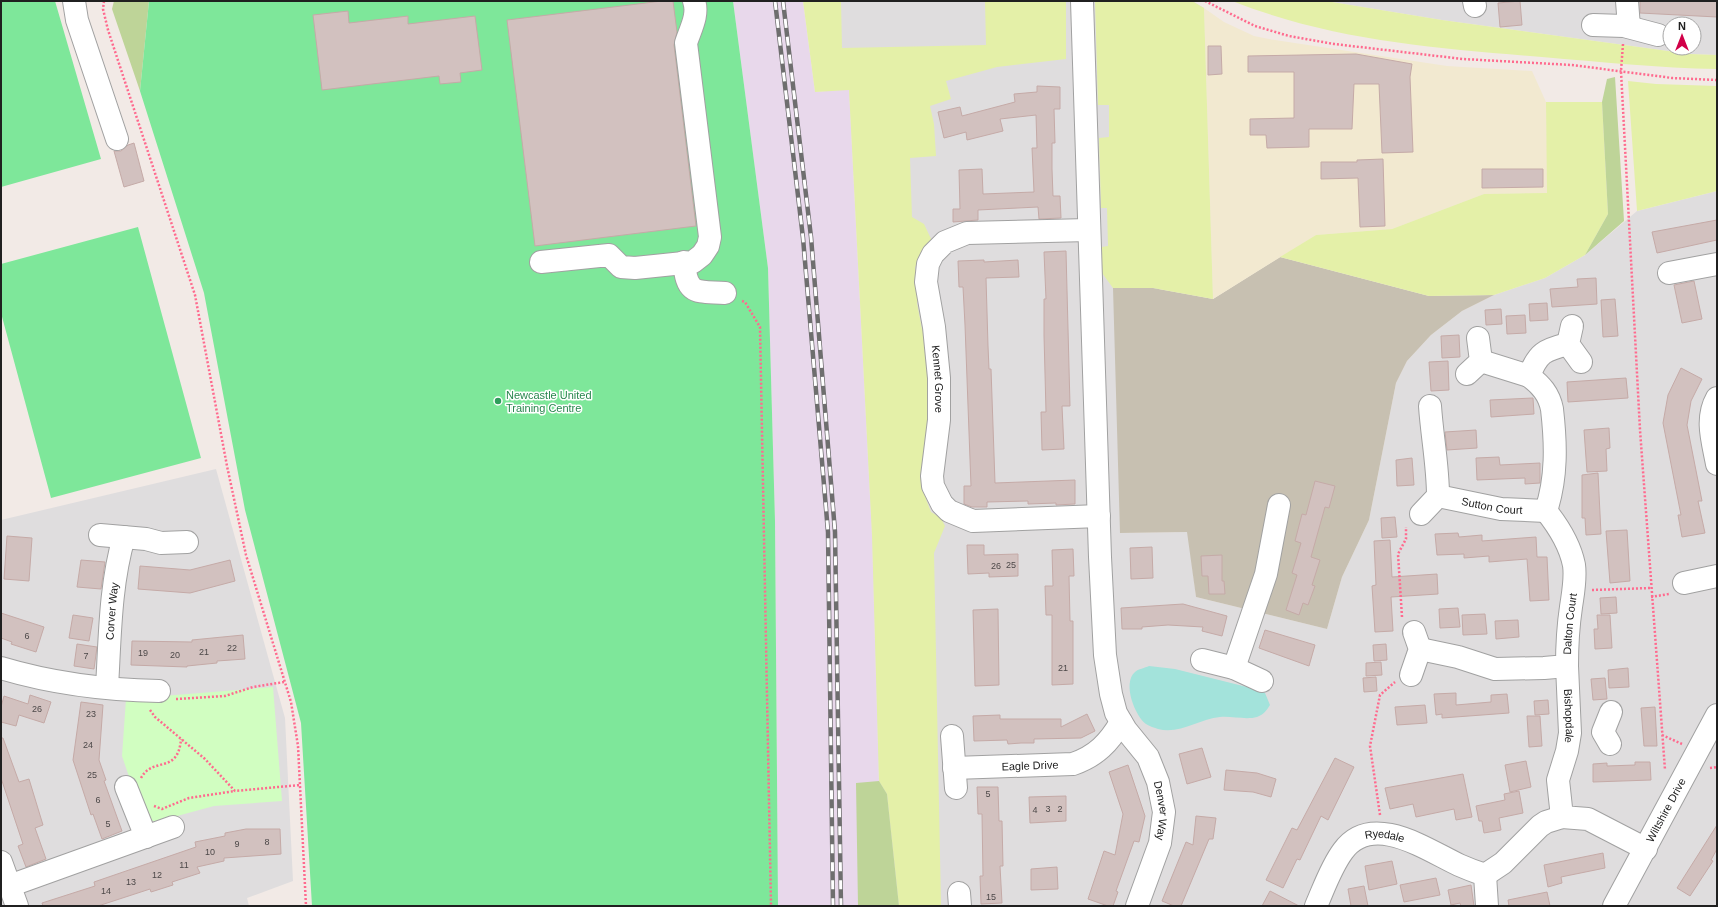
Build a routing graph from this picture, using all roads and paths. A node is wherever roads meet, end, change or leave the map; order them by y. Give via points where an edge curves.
1 (74, 1) edge
2 (104, 1) edge
3 (694, 1) edge
4 (1082, 1) edge
5 (1205, 1) edge
6 (1627, 1) edge
7 (1593, 25) dead end
8 (1627, 26) junction
9 (1658, 35) dead end
10 (1621, 71) junction
11 (1717, 80) edge
12 (117, 139) dead end
13 (1089, 230) junction
14 (541, 262) dead end
15 (684, 262) junction
16 (1714, 264) edge
17 (1669, 273) dead end
18 (725, 293) joint
19 (1478, 338) dead end
20 (1581, 362) dead end
21 (1529, 376) junction
22 (1717, 398) edge
23 (1430, 406) dead end
24 (1717, 464) edge
25 (1438, 496) junction
26 (1279, 505) dead end
27 (1546, 510) junction
28 (1421, 514) joint
29 (1099, 516) junction
30 (100, 535) dead end
31 (124, 537) junction
32 (187, 542) dead end
33 (1717, 576) edge
34 (1684, 583) dead end
35 (1651, 588) junction
36 (1573, 591) junction
37 (1417, 640) junction
38 (1202, 660) dead end
39 (1567, 666) junction
40 (1, 668) edge
41 (1234, 668) junction
42 (1411, 675) joint
43 (1262, 681) dead end
44 (284, 682) junction
45 (107, 687) junction
46 (156, 694) junction
47 (1611, 712) dead end
48 (1717, 715) edge
49 (1121, 722) junction
50 (1570, 733) junction
51 (952, 736) dead end
52 (181, 738) junction
53 (133, 784) joint
54 (300, 785) junction
55 (235, 791) junction
56 (1676, 791) junction
57 (148, 802) dead end
58 (1562, 817) junction
59 (173, 827) dead end
60 (1383, 834) junction
61 (146, 837) junction
62 (1646, 849) junction
63 (1, 862) edge
64 (1485, 875) junction
65 (9, 886) junction
66 (17, 906) edge
67 (306, 906) edge
68 (771, 906) edge
69 (1137, 906) edge
70 (1316, 906) edge
71 (1487, 906) edge
72 (1614, 906) edge

1 - 12 street via 77,20
2 - 44 path via 103,9 108,30 195,295 246,554
3 - 15 street via 696,11 686,43 710,238 702,255 693,262
4 - 13 street, Denver Way
5 - 10 path via 1255,26 1289,36 1334,44 1463,59 1572,65
6 - 8 street
7 - 8 street
8 - 9 street
8 - 10 path
10 - 11 path via 1672,78
10 - 35 path
13 - 29 street, Denver Way
13 - 29 street, Kennet Grove via 967,233 945,242 933,254 928,264 926,282 939,378 939,420 932,476 936,494 942,504 955,515 973,521
14 - 15 street via 609,255 621,267 635,268
15 - 18 street via 687,282 694,290
16 - 17 street
18 - 68 path via 745,302 760,327
19 - 21 street via 1474,367
20 - 21 street via 1570,335 1542,354 1534,363
21 - 27 street via 1543,388 1552,409 1556,464
22 - 24 street via 1710,421
23 - 25 street via 1434,456 1438,469
25 - 27 street, Sutton Court via 1501,509
25 - 28 street
26 - 41 street via 1266,574
27 - 36 street, Dalton Court via 1557,525 1571,555 1575,574
28 - 37 path via 1407,517 1406,539 1398,554 1401,617
29 - 49 street, Denver Way via 1105,655 1111,694
30 - 31 street
31 - 32 street via 161,543
31 - 45 street, Corver Way via 113,595
33 - 34 street
35 - 36 path
35 - 56 path via 1667,786
36 - 39 street, Dalton Court
37 - 39 street, Dalton Court via 1495,669
37 - 42 street
38 - 41 street
39 - 50 street, Bishopdale
40 - 45 street via 74,684
41 - 43 street
42 - 60 path via 1398,679 1380,696 1370,746
44 - 46 path via 253,687 225,696
44 - 54 path via 295,723
45 - 46 street
46 - 52 path via 155,716
47 - 50 street via 1606,738
48 - 56 street, Wiltshire Drive
49 - 51 street, Eagle Drive via 1101,749 1073,764 955,778
49 - 69 street, Denver Way via 1148,758 1158,782 1164,812 1160,843
50 - 58 street, Bishopdale via 1558,780
52 - 53 path via 180,749 174,759 149,769
52 - 55 path
53 - 61 street
54 - 55 path
54 - 67 path
55 - 57 path via 188,798 162,809
56 - 62 street, Wiltshire Drive
58 - 62 street via 1588,819
58 - 64 street via 1540,826 1503,863
59 - 61 street
60 - 64 street, Ryedale via 1400,836
60 - 70 street, Ryedale via 1364,836 1348,845 1334,866
61 - 65 street
62 - 72 street, Wiltshire Drive
63 - 65 street
64 - 71 street
65 - 66 street

